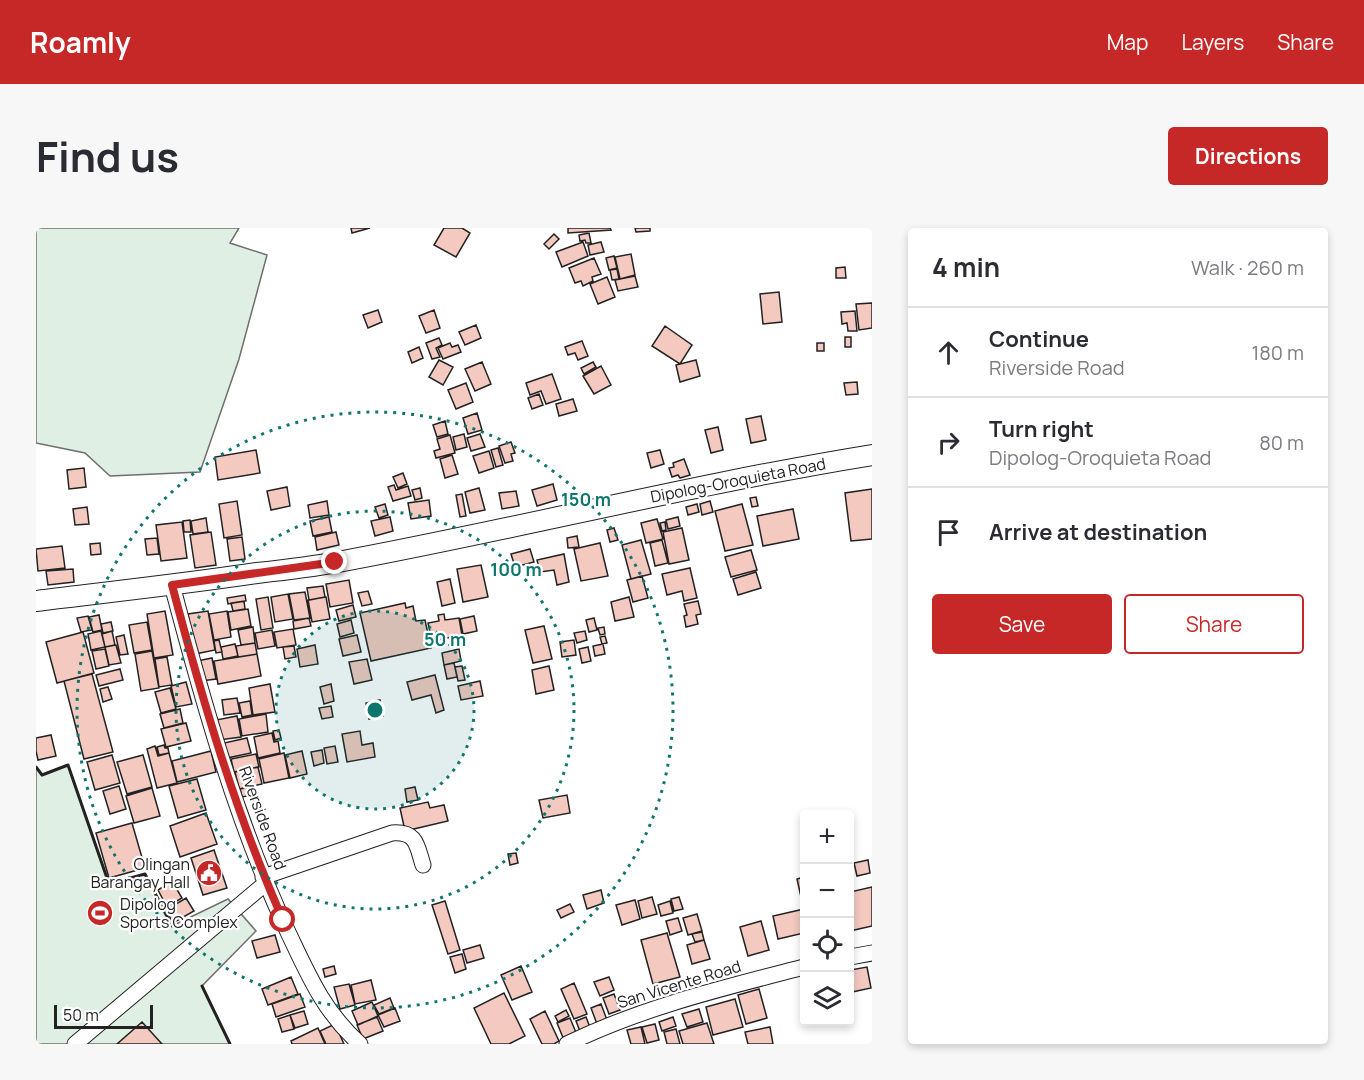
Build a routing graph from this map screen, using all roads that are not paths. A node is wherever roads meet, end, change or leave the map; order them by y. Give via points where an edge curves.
1 (872, 455) edge
2 (172, 585) junction
3 (36, 601) edge
4 (423, 865) dead end
5 (265, 880) junction
6 (872, 953) edge
7 (854, 956) edge
8 (800, 968) edge
9 (75, 1044) edge
10 (360, 1044) edge
11 (567, 1044) edge

1 - 2 main road, Dipolog-Oroquieta Road via 346,560
2 - 3 main road, Dipolog-Oroquieta Road
2 - 5 street, Riverside Road via 195,672
4 - 5 street via 416,842 402,832
5 - 9 street
5 - 10 street, Riverside Road via 311,981 329,1011
6 - 7 street
8 - 11 street, San Vicente Road via 643,1012

